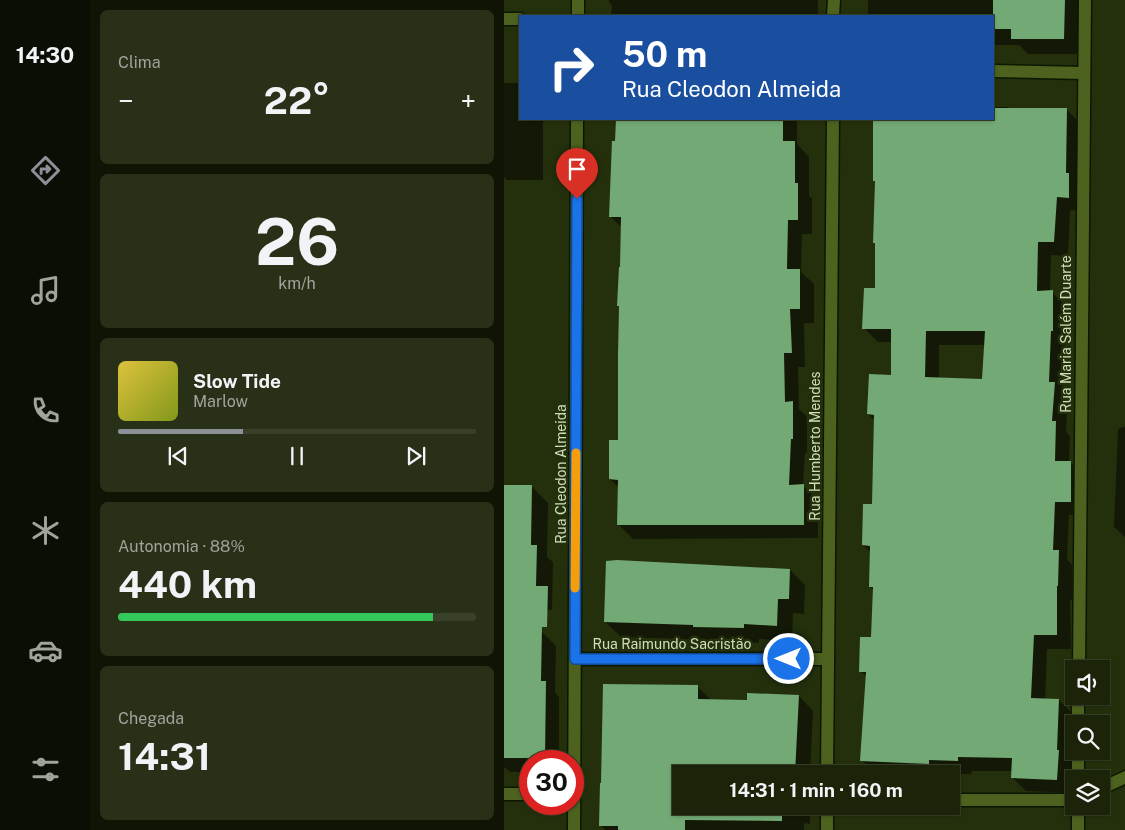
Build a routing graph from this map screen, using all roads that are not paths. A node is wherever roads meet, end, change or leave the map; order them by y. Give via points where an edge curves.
1 (578, 0) edge
2 (834, 0) edge
3 (1085, 0) edge
4 (578, 15) edge
5 (833, 15) edge
6 (504, 19) edge
7 (519, 19) edge
8 (994, 71) edge
9 (1084, 73) junction
10 (577, 120) edge
11 (833, 120) edge
12 (575, 659) junction
13 (828, 659) junction
14 (1078, 660) edge
15 (574, 750) edge
16 (827, 765) edge
17 (1125, 777) edge
18 (1110, 784) edge
19 (504, 794) edge
20 (519, 794) edge
21 (960, 800) edge
22 (1065, 800) edge
23 (574, 815) edge
24 (827, 815) edge
25 (1078, 815) edge
26 (574, 830) edge
27 (827, 830) edge
28 (1078, 830) edge

1 - 4 street
2 - 5 street
3 - 9 street, Rua Maria Salém Duarte
6 - 7 street
8 - 9 street
9 - 14 street, Rua Maria Salém Duarte
10 - 12 street, Rua Cleodon Almeida
11 - 13 street, Rua Humberto Mendes
12 - 13 street, Rua Raimundo Sacristão
12 - 15 street, Rua Cleodon Almeida
13 - 16 street, Rua Humberto Mendes
17 - 18 street
19 - 20 street
21 - 22 street
23 - 26 street, Rua Cleodon Almeida
24 - 27 street
25 - 28 street

